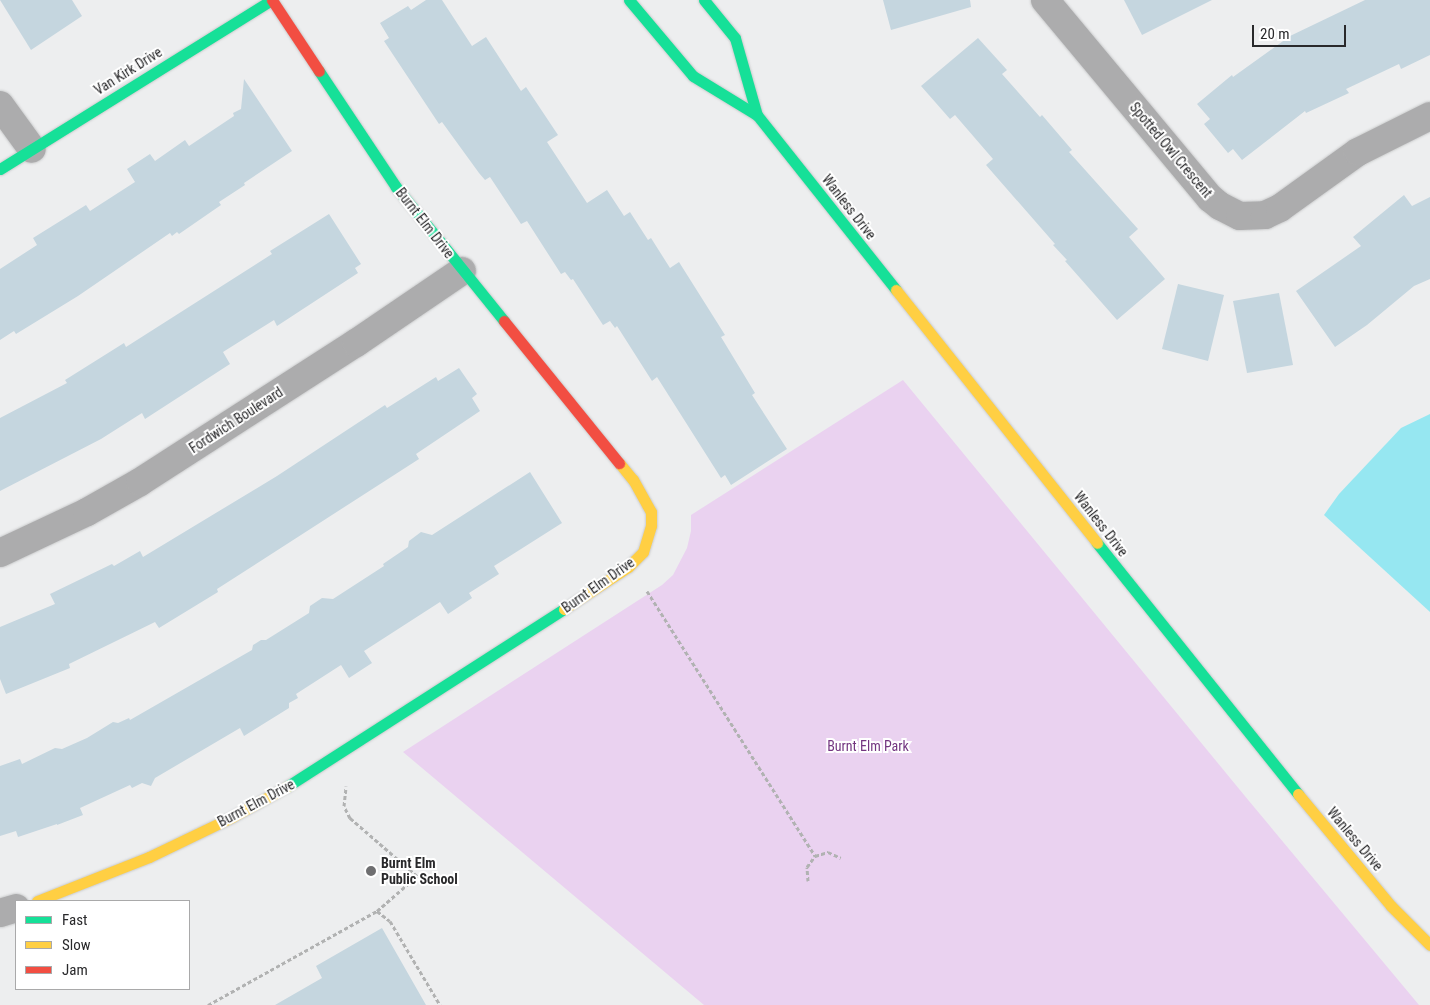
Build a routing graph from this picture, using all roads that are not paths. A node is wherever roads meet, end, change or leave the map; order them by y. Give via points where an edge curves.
1 (272, 0) edge
2 (629, 0) edge
3 (704, 0) edge
4 (1045, 0) edge
5 (0, 105) edge
6 (757, 115) junction
7 (1430, 116) edge
8 (32, 149) junction
9 (0, 169) edge
10 (462, 271) junction
11 (0, 553) edge
12 (40, 900) edge
13 (15, 908) edge
14 (0, 913) edge
15 (1430, 946) edge

1 - 8 street, Van Kirk Drive
1 - 10 street, Burnt Elm Drive via 396,187
2 - 6 street, Wanless Drive via 693,76
3 - 6 street, Wanless Drive via 735,38
4 - 7 street, Spotted Owl Crescent via 1210,198 1240,216 1266,215 1280,208 1358,152
5 - 8 street
6 - 15 street, Wanless Drive via 1261,749 1391,906
8 - 9 street, Van Kirk Drive
10 - 11 street, Fordwich Boulevard via 140,482 87,512
10 - 12 street, Burnt Elm Drive via 638,488 651,512 651,525 643,552 620,573 300,780 149,857
13 - 14 street

